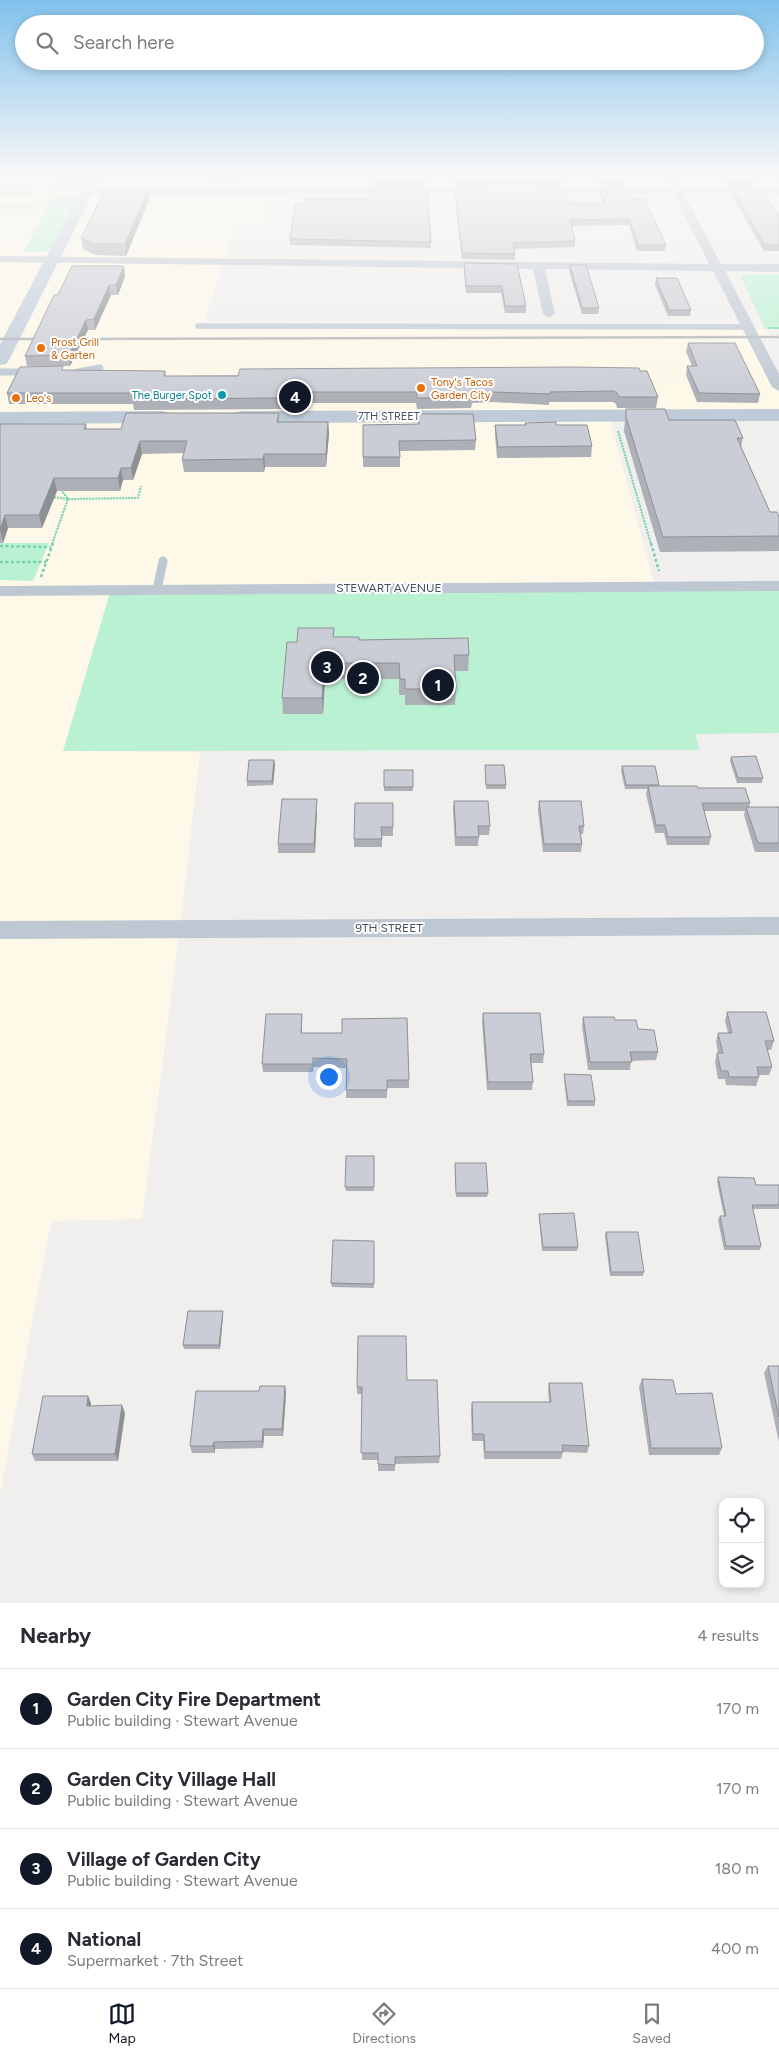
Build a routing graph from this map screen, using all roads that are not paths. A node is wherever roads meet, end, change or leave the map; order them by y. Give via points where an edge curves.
1 (57, 250) edge
2 (707, 250) edge
3 (0, 259) edge
4 (52, 259) junction
5 (538, 265) junction
6 (716, 267) junction
7 (779, 268) edge
8 (549, 314) dead end
9 (198, 326) dead end
10 (748, 327) junction
11 (0, 360) edge
12 (100, 368) edge
13 (0, 372) edge
14 (38, 372) edge
15 (68, 372) edge
16 (779, 387) edge
17 (779, 415) edge
18 (178, 417) edge
19 (225, 417) edge
20 (0, 418) edge
21 (163, 561) dead end
22 (779, 586) edge
23 (157, 590) junction
24 (0, 591) edge
25 (779, 926) edge
26 (0, 930) edge

1 - 4 street
2 - 6 street
3 - 4 street
4 - 5 street
4 - 11 street
5 - 6 street
5 - 8 street
6 - 7 street
6 - 10 street
9 - 10 lane
10 - 16 street
12 - 15 lane
13 - 14 lane
17 - 19 street, 7TH STREET
18 - 20 street
21 - 23 lane
22 - 23 street, STEWART AVENUE
23 - 24 street, STEWART AVENUE
25 - 26 street, 9TH STREET

